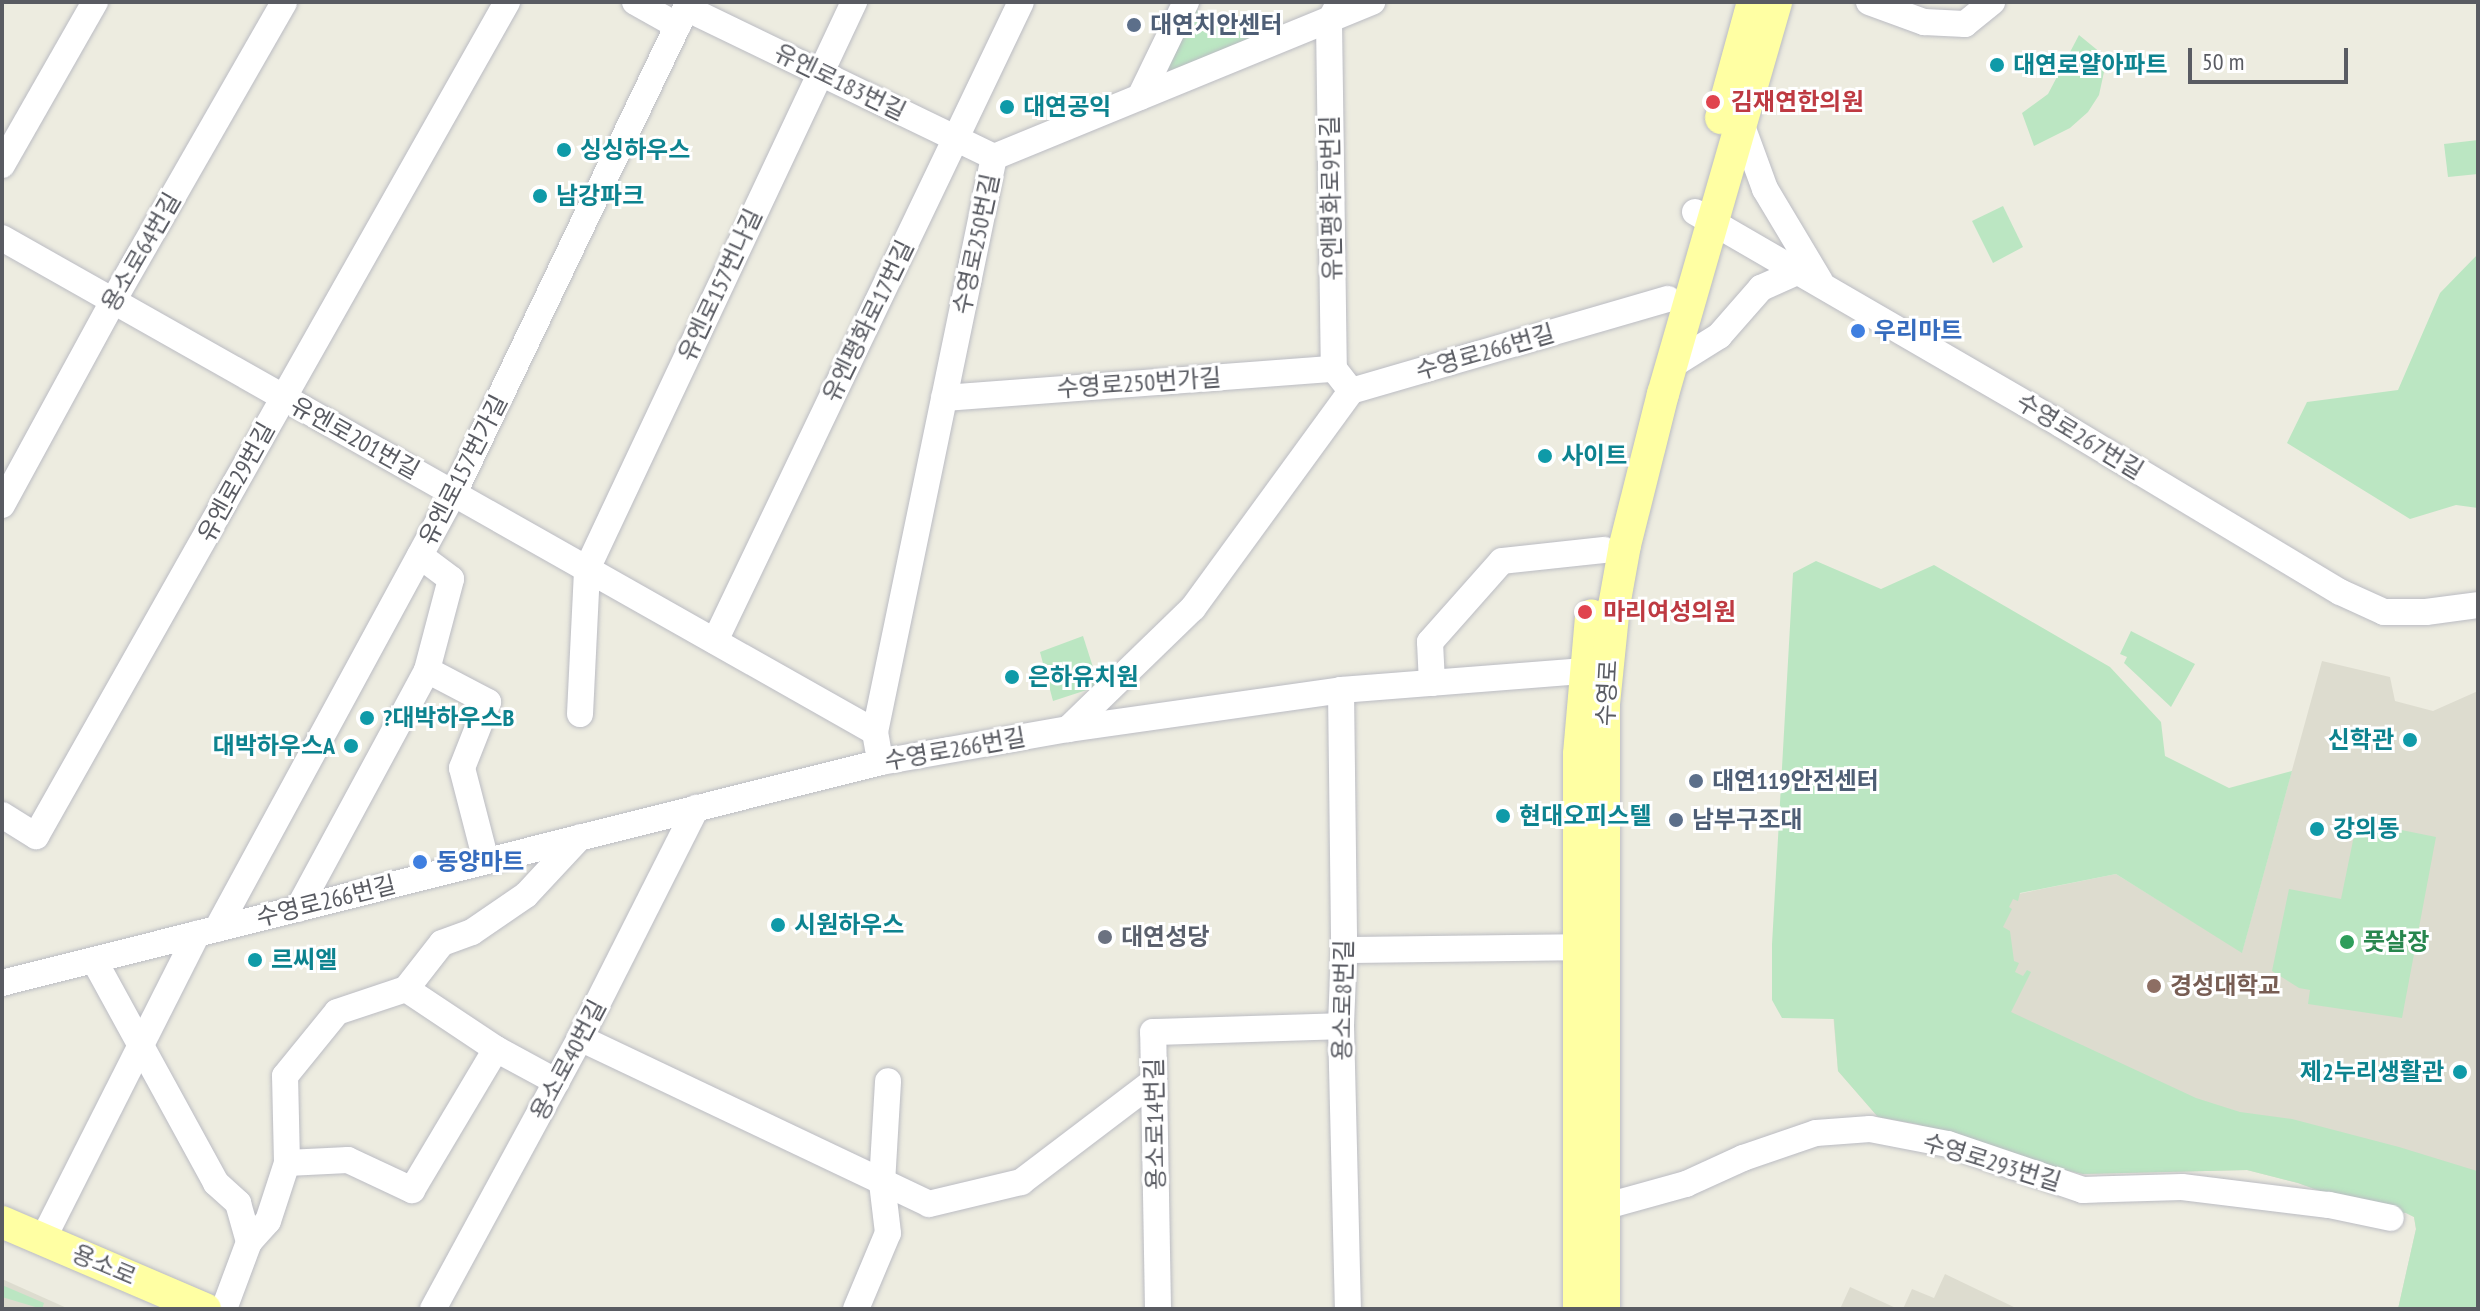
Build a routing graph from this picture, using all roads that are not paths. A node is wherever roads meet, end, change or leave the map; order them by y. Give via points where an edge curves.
1 (95, 2) edge
2 (284, 2) edge
3 (507, 2) edge
4 (635, 2) edge
5 (854, 2) edge
6 (1021, 2) edge
7 (1186, 2) edge
8 (1372, 2) edge
9 (1753, 2) edge
10 (1776, 2) edge
11 (1869, 2) edge
12 (1992, 2) edge
13 (684, 12) edge
14 (1334, 12) edge
15 (821, 73) junction
16 (1140, 97) junction
17 (1742, 126) junction
18 (956, 138) junction
19 (994, 157) junction
20 (2, 165) edge
21 (1704, 218) junction
22 (2, 238) edge
23 (1797, 272) junction
24 (1824, 288) junction
25 (1668, 299) junction
26 (113, 301) junction
27 (1671, 366) junction
28 (1334, 369) junction
29 (1351, 391) junction
30 (284, 397) junction
31 (944, 398) junction
32 (454, 493) junction
33 (2, 505) edge
34 (1604, 550) junction
35 (420, 556) junction
36 (587, 569) junction
37 (2478, 605) edge
38 (715, 641) junction
39 (427, 670) junction
40 (1584, 671) junction
41 (1432, 683) junction
42 (1341, 690) junction
43 (580, 714) dead end
44 (1068, 729) junction
45 (875, 732) junction
46 (881, 762) junction
47 (696, 808) junction
48 (2, 815) edge
49 (580, 837) junction
50 (486, 861) junction
51 (298, 909) junction
52 (207, 931) junction
53 (1581, 947) junction
54 (1344, 950) junction
55 (94, 960) junction
56 (2, 983) edge
57 (406, 989) junction
58 (1341, 1026) junction
59 (580, 1038) junction
60 (141, 1045) junction
61 (496, 1049) junction
62 (888, 1081) dead end
63 (1154, 1081) junction
64 (557, 1082) junction
65 (287, 1163) junction
66 (882, 1183) junction
67 (1603, 1207) junction
68 (2391, 1218) dead end
69 (2, 1222) edge
70 (43, 1239) junction
71 (249, 1242) junction
72 (205, 1309) edge
73 (224, 1309) edge
74 (433, 1309) edge
75 (856, 1309) edge
76 (1158, 1309) edge
77 (1348, 1309) edge
78 (1579, 1309) edge
79 (1604, 1309) edge

1 - 20 street
2 - 26 street, 용소로64번길
3 - 30 street, 유엔로29번길
4 - 13 street, 유엔로183번길
5 - 15 street, 유엔로157번나길
6 - 18 street, 유엔평화로17번길
7 - 16 street
8 - 14 street, 수영로250번길
9 - 21 main road, 수영로
10 - 17 main road, 수영로
11 - 12 street via 1924,22 1965,24
13 - 15 street, 유엔로183번길
13 - 32 street, 유엔로157번가길
14 - 16 street, 수영로250번길
14 - 28 street, 유엔평화로9번길
15 - 18 street, 유엔로183번길
15 - 36 street, 유엔로157번나길
16 - 19 street, 수영로250번길
17 - 21 main road, 수영로
17 - 24 street via 1765,189
18 - 19 street, 유엔로183번길
18 - 38 street, 유엔평화로17번길
19 - 31 street, 수영로250번길
21 - 23 street, 수영로267번길
21 - 25 main road, 수영로
21 - 27 main road, 수영로
22 - 26 street, 유엔로201번길
23 - 24 street, 수영로267번길
23 - 27 street via 1761,288 1719,336
24 - 37 street, 수영로267번길 via 2340,592 2384,612
25 - 29 street, 수영로266번길
25 - 34 main road, 수영로
26 - 30 street, 유엔로201번길
26 - 33 street, 용소로64번길
27 - 67 main road, 수영로 via 1625,545 1607,663
28 - 29 street
28 - 31 street, 수영로250번가길
29 - 44 street via 1193,608
30 - 32 street, 유엔로201번길
30 - 48 street, 유엔로29번길 via 36,836
31 - 45 street, 수영로250번길
32 - 35 street, 유엔로157번가길
32 - 36 street, 유엔로201번길
34 - 40 main road, 수영로
34 - 41 street via 1502,561 1430,642
35 - 39 street via 451,579
35 - 52 street, 유엔로157번가길
36 - 38 street, 유엔로201번길
36 - 43 street
38 - 45 street, 유엔로201번길
39 - 50 street via 488,702 462,768
39 - 51 street
40 - 41 street
40 - 53 main road, 수영로 via 1579,754
41 - 42 street
42 - 44 street
42 - 54 street, 용소로8번길
44 - 46 street, 수영로266번길
45 - 46 street
46 - 47 street, 수영로266번길
47 - 49 street, 수영로266번길
47 - 59 street, 용소로40번길
49 - 50 street, 수영로266번길
49 - 57 street via 526,895 472,932 442,943
50 - 51 street, 수영로266번길
51 - 52 street, 수영로266번길
52 - 55 street, 수영로266번길
52 - 60 street, 유엔로157번가길
53 - 54 street
53 - 78 main road, 수영로
54 - 58 street, 용소로8번길
55 - 56 street, 수영로266번길
55 - 60 street
57 - 61 street
57 - 65 street via 337,1012 285,1076
58 - 63 street, 용소로14번길 via 1153,1032
58 - 77 street, 용소로8번길
59 - 64 street, 용소로40번길
59 - 66 street
60 - 70 street, 유엔로157번가길
60 - 71 street via 216,1183 238,1203
61 - 64 street
61 - 65 street via 412,1190 348,1160
62 - 66 street
63 - 66 street via 1021,1182 929,1204
63 - 76 street, 용소로14번길
64 - 74 street, 용소로40번길
65 - 71 street via 268,1221
66 - 75 street via 888,1233
67 - 68 street, 수영로293번길 via 1686,1184 1816,1133 1870,1129 1948,1144 2083,1190 2182,1187
67 - 79 main road, 수영로
69 - 70 main road, 용소로
70 - 72 main road, 용소로
71 - 73 street

